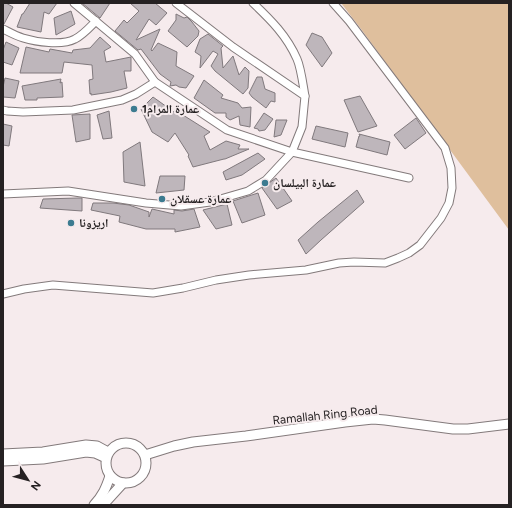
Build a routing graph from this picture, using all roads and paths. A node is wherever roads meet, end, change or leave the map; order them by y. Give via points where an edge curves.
1 (74, 3) edge
2 (176, 3) edge
3 (253, 3) edge
4 (333, 3) edge
5 (96, 21) junction
6 (3, 29) edge
7 (155, 82) junction
8 (305, 96) junction
9 (3, 110) edge
10 (292, 152) junction
11 (409, 178) dead end
12 (3, 194) edge
13 (3, 294) edge
14 (509, 424) edge
15 (3, 454) edge
16 (107, 455) junction
17 (145, 456) junction
18 (3, 461) edge
19 (110, 476) junction
20 (123, 483) junction
21 (94, 505) edge
22 (103, 505) edge

1 - 5 street
2 - 8 street via 233,47
3 - 8 street via 272,20 286,38 298,60
4 - 13 street via 445,148 451,168 452,188 441,218 420,245 409,253 385,263 339,263 306,270 216,280 153,293 53,285
5 - 6 street via 68,42 22,38
5 - 7 street via 135,54
7 - 9 street via 122,100 72,110
7 - 10 street via 228,130
8 - 10 street via 302,128
10 - 11 street
10 - 12 street via 266,180 248,191 210,202 181,206 68,191
14 - 17 street, Ramallah Ring Road via 453,429 385,420 344,422 193,442
15 - 16 street via 43,452 86,445 97,446
16 - 17 street via 117,444 128,442 138,446
16 - 18 street via 86,452 43,459
16 - 19 street
17 - 20 street via 146,467 141,477
19 - 20 street
19 - 21 street via 107,487
20 - 22 street

